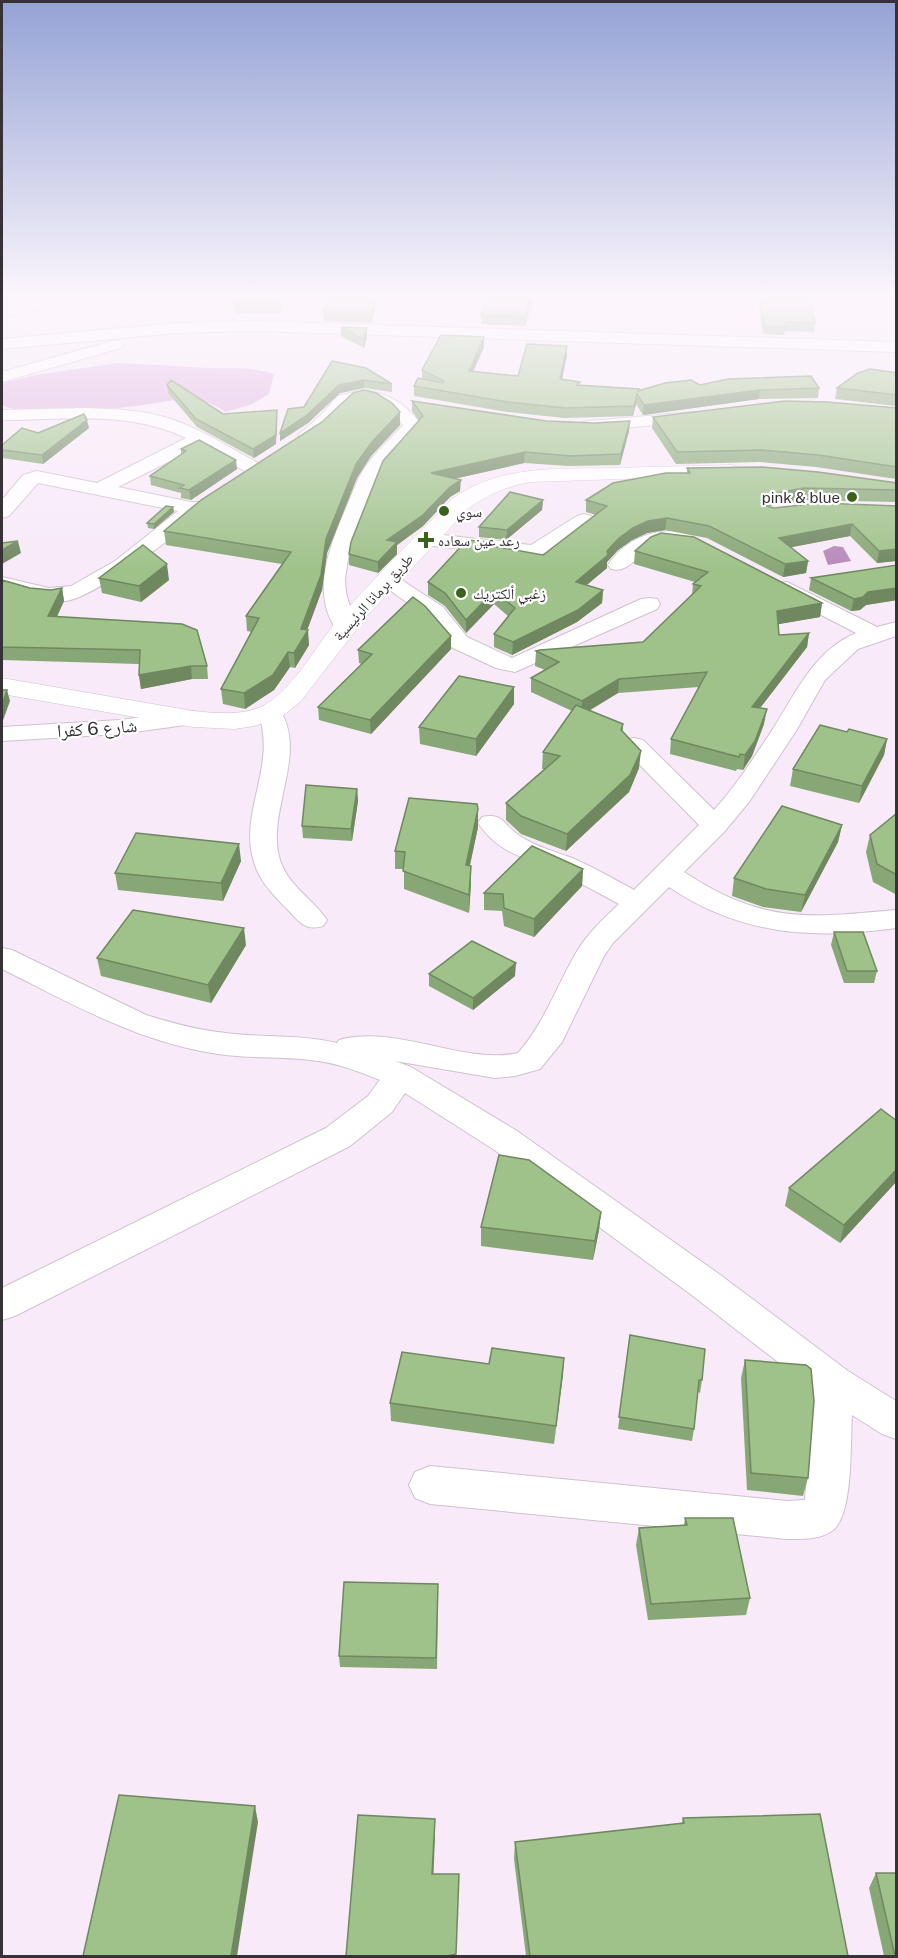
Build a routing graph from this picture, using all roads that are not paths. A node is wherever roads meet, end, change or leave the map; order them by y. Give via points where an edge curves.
1 (383, 399) junction
2 (413, 402) edge
3 (713, 414) edge
4 (2, 415) edge
5 (567, 425) edge
6 (200, 440) junction
7 (295, 443) edge
8 (275, 456) edge
9 (751, 471) edge
10 (100, 489) junction
11 (212, 496) edge
12 (194, 508) junction
13 (2, 512) edge
14 (584, 520) edge
15 (425, 539) junction
16 (700, 544) edge
17 (618, 565) dead end
18 (387, 579) junction
19 (814, 580) edge
20 (2, 583) edge
21 (649, 604) dead end
22 (345, 626) junction
23 (885, 631) edge
24 (2, 686) edge
25 (270, 712) junction
26 (191, 718) junction
27 (2, 734) edge
28 (634, 745) edge
29 (491, 823) dead end
30 (715, 826) junction
31 (667, 873) junction
32 (638, 903) junction
33 (897, 918) edge
34 (313, 920) dead end
35 (2, 957) edge
36 (318, 1050) junction
37 (400, 1075) junction
38 (2, 1305) edge
39 (834, 1383) junction
40 (897, 1422) edge
41 (430, 1485) dead end

1 - 2 street
1 - 7 street via 347,398 323,423
1 - 22 street via 408,417 412,425 370,474 336,556 334,596
3 - 5 street via 637,423
4 - 6 street via 139,417 169,424
6 - 8 street via 247,474
6 - 10 street
9 - 15 main road, طريق برمانا الرئيسية via 518,478 467,498
10 - 12 street
10 - 13 street via 33,477
11 - 12 street
12 - 20 street via 139,552 79,591 49,594
14 - 15 street via 537,550
15 - 18 main road, طريق برمانا الرئيسية
16 - 17 street via 659,537 635,547
18 - 21 street via 435,612 459,642 515,665
18 - 22 main road, طريق برمانا الرئيسية
19 - 23 street via 778,583
22 - 25 main road, طريق برمانا الرئيسية via 289,698
23 - 30 street via 850,644 816,676 740,797
24 - 26 main road, طريق برمانا الرئيسية
25 - 26 main road, طريق برمانا الرئيسية via 243,720
25 - 34 street via 278,726 276,760 262,840 267,864
26 - 27 street, شارع 6 كفرا
28 - 30 street
29 - 32 street via 505,839 521,848 563,864
30 - 31 street
31 - 32 street
31 - 33 street via 717,904 772,921 830,926
32 - 36 street via 616,921 590,954 546,1042 530,1061 495,1067 391,1049
35 - 36 street via 161,1031 218,1043
36 - 37 street via 362,1060
37 - 38 street via 380,1104 338,1137
37 - 39 street via 505,1140 605,1210
39 - 40 street
39 - 41 street via 825,1507 813,1519 787,1520

